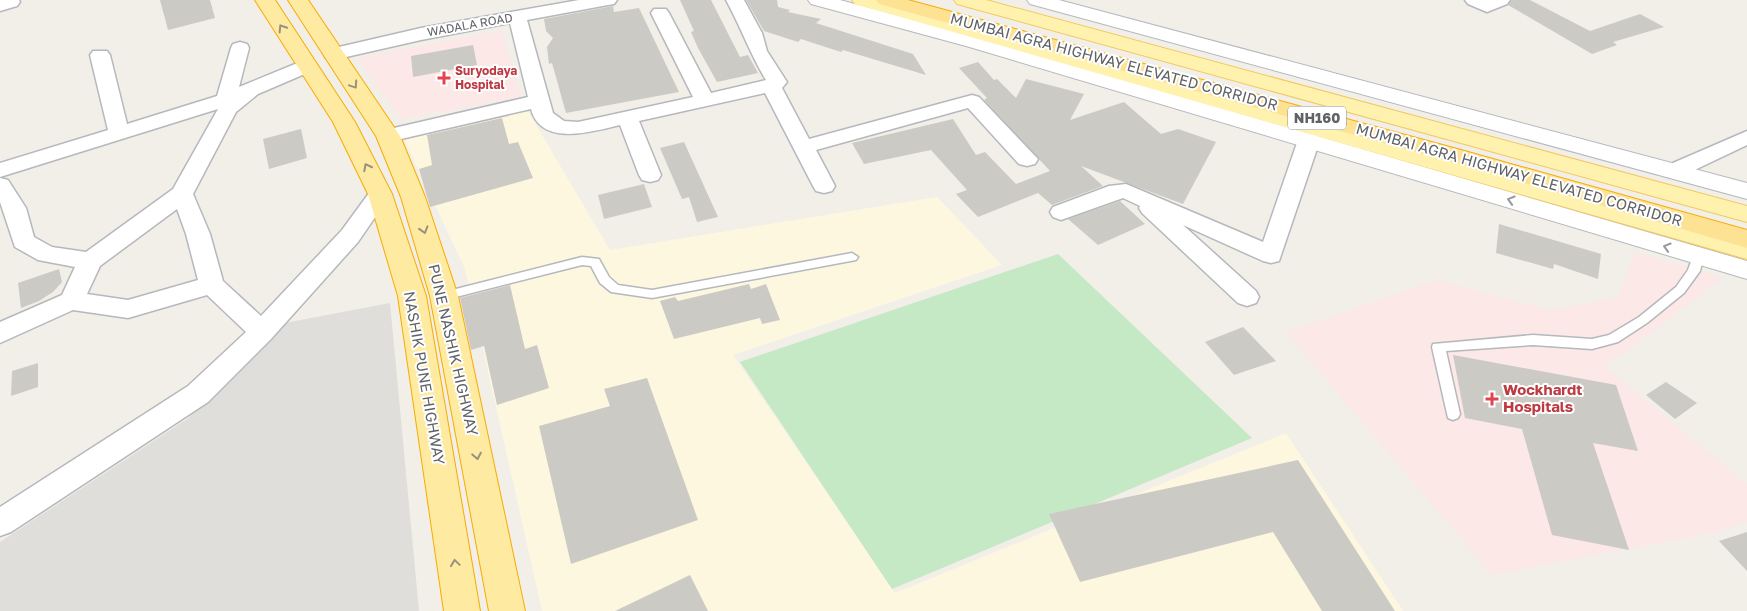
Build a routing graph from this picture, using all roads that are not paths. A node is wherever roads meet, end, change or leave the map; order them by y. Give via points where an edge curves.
1 (10, 0) edge
2 (265, 0) edge
3 (298, 0) edge
4 (608, 0) edge
5 (736, 0) edge
6 (818, 0) edge
7 (862, 0) edge
8 (886, 0) edge
9 (935, 0) edge
10 (964, 0) edge
11 (1037, 0) edge
12 (1474, 0) edge
13 (1501, 0) edge
14 (0, 6) edge
15 (660, 13) dead end
16 (517, 17) junction
17 (240, 48) dead end
18 (333, 54) junction
19 (100, 56) dead end
20 (307, 66) junction
21 (771, 86) junction
22 (253, 88) junction
23 (226, 100) junction
24 (539, 101) junction
25 (705, 101) junction
26 (628, 118) junction
27 (119, 134) junction
28 (388, 136) junction
29 (1747, 137) edge
30 (1309, 140) junction
31 (803, 147) junction
32 (1027, 159) dead end
33 (0, 170) edge
34 (1674, 171) junction
35 (650, 175) dead end
36 (0, 185) edge
37 (824, 186) dead end
38 (1747, 191) edge
39 (182, 194) junction
40 (380, 194) junction
41 (1135, 195) junction
42 (1061, 212) dead end
43 (1747, 214) edge
44 (1747, 223) edge
45 (1747, 239) edge
46 (1747, 250) edge
47 (1698, 256) junction
48 (852, 257) dead end
49 (90, 261) junction
50 (1747, 270) edge
51 (212, 285) junction
52 (444, 296) junction
53 (1247, 297) dead end
54 (71, 301) junction
55 (262, 332) junction
56 (0, 333) edge
57 (1452, 414) dead end
58 (0, 523) edge
59 (462, 611) edge
60 (507, 611) edge

1 - 14 street
20 -> 2 highway, NASHIK PUNE HIGHWAY
3 - 18 highway, PUNE NASHIK HIGHWAY
4 - 16 street, WADALA ROAD
5 - 21 street via 753,33 758,51 777,82
6 - 30 street
7 - 46 main road
8 - 45 highway, MUMBAI AGRA HIGHWAY ELEVATED CORRIDOR / NH160
9 - 44 highway, MUMBAI AGRA HIGHWAY ELEVATED CORRIDOR / NH160
10 - 43 main road
11 - 34 street
12 - 13 street via 1486,7
15 - 25 street
16 - 18 street, WADALA ROAD
16 - 24 street
17 - 23 street
18 -> 28 highway, PUNE NASHIK HIGHWAY
19 - 27 street
20 - 22 street
40 -> 20 highway, NASHIK PUNE HIGHWAY via 344,122
21 - 25 street
21 - 31 street
22 - 23 street
22 - 39 street via 228,109
23 - 27 street
24 - 26 street via 543,115 561,128 578,128
24 - 28 street
25 - 26 street
26 - 35 street
27 - 33 street
28 -> 52 highway, PUNE NASHIK HIGHWAY via 413,197
29 - 34 street
30 - 41 street via 1271,255
47 -> 30 street
31 - 32 street via 972,101
31 - 37 street
34 - 38 street
36 - 49 street via 15,208 23,242 46,254
39 - 49 street
39 - 51 street via 198,234
40 - 55 street via 350,236
59 -> 40 highway, NASHIK PUNE HIGHWAY via 412,296
41 - 42 street via 1117,191
41 - 53 street
47 - 50 street
47 - 57 lane via 1694,270 1680,290 1613,339 1592,344 1532,340 1438,347
48 - 52 lane via 652,294 614,289 604,280 595,262 582,261
49 - 54 street
51 - 54 street via 128,310
51 - 55 street
52 -> 60 highway, PUNE NASHIK HIGHWAY
54 - 56 street
55 - 58 street via 198,394

